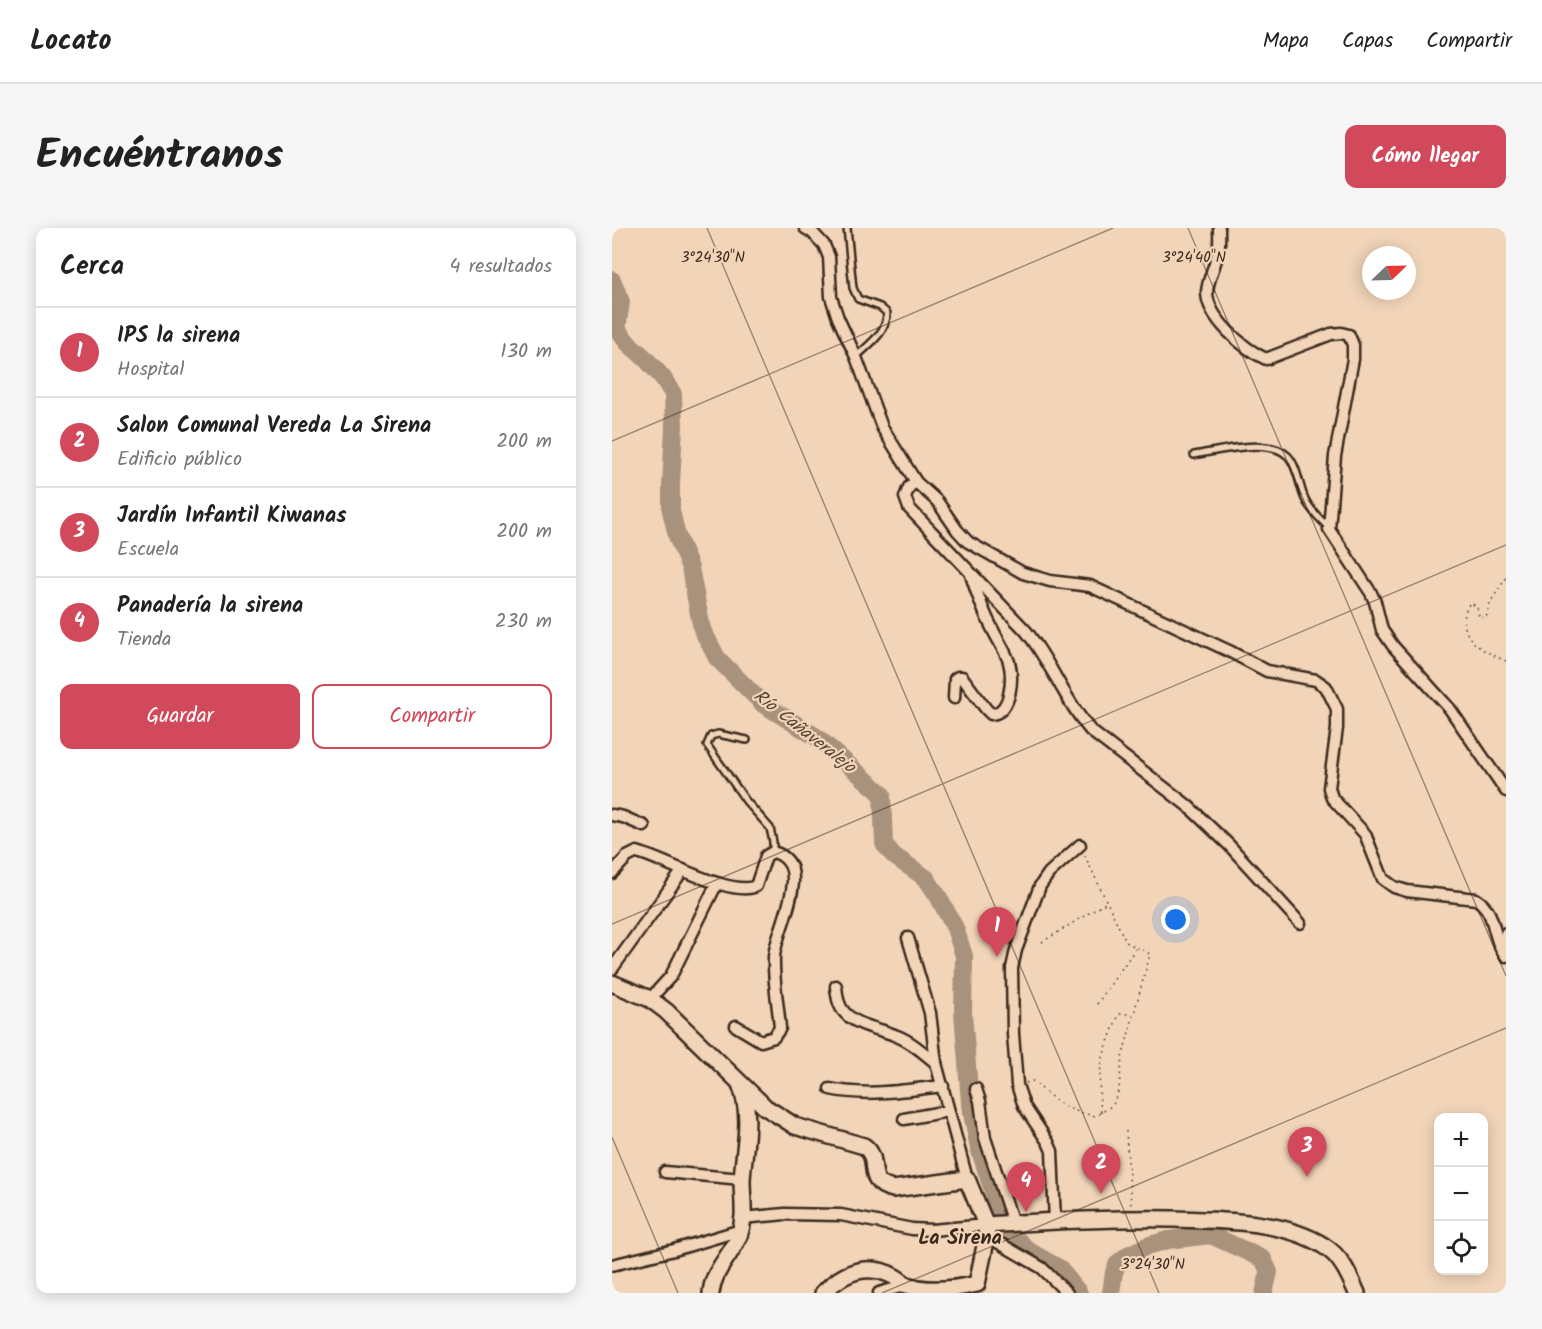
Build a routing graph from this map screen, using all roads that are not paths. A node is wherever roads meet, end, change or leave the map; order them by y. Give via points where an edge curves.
1 (805, 228) edge
2 (847, 228) edge
3 (1219, 228) edge
4 (856, 357) junction
5 (1194, 455) dead end
6 (916, 482) junction
7 (1329, 529) junction
8 (970, 572) junction
9 (954, 698) dead end
10 (747, 740) dead end
11 (1506, 791) edge
12 (612, 815) edge
13 (644, 826) dead end
14 (1080, 845) road end
15 (773, 852) junction
16 (682, 870) junction
17 (612, 873) edge
18 (717, 883) junction
19 (1300, 923) dead end
20 (1506, 933) edge
21 (908, 938) dead end
22 (1506, 946) edge
23 (1506, 956) edge
24 (612, 969) edge
25 (612, 982) edge
26 (836, 986) dead end
27 (650, 999) junction
28 (736, 1026) dead end
29 (936, 1063) junction
30 (739, 1083) junction
31 (943, 1086) junction
32 (830, 1089) dead end
33 (976, 1089) dead end
34 (948, 1111) junction
35 (904, 1119) dead end
36 (665, 1172) dead end
37 (742, 1179) junction
38 (967, 1179) junction
39 (1055, 1222) junction
40 (1016, 1223) junction
41 (737, 1227) junction
42 (989, 1228) junction
43 (612, 1265) edge
44 (916, 1289) edge
45 (977, 1289) edge
46 (711, 1293) edge
47 (823, 1293) edge
48 (879, 1293) edge
49 (1067, 1293) edge
50 (1357, 1293) edge

1 - 4 street via 824,245 829,257 831,297
2 - 4 lane via 852,288 858,299 886,313 887,322
3 - 7 street via 1219,250 1207,289 1208,304 1252,352 1266,359 1341,333 1349,335 1353,345 1335,456
4 - 6 street via 882,427
5 - 7 lane via 1251,446 1287,456 1306,502
6 - 8 street via 905,497 909,508
6 - 23 street via 937,501 968,542 1023,573 1090,586 1267,670 1316,680 1326,687 1337,709 1338,728 1329,788 1332,798 1365,834 1383,879 1407,891 1476,898 1491,916 1498,946
7 - 11 street via 1371,593 1382,630 1449,709
8 - 9 street via 1010,664 1010,690 997,714 986,709 962,677 955,679
8 - 19 street via 1040,648 1079,718 1091,731 1188,806
10 - 15 lane via 718,734 711,736 707,745 770,828
12 - 13 street
14 - 39 street via 1040,886 1012,968 1017,1085 1024,1106 1052,1151
15 - 18 street via 766,856 756,886 748,890
15 - 28 street via 787,860 793,880 793,895 774,955 780,1028 774,1036 761,1041
16 - 17 street via 637,852
16 - 18 street
16 - 24 street
18 - 27 street via 671,976
20 - 22 street
21 - 29 street via 930,1013
25 - 27 street
26 - 29 street via 845,1014 898,1036
27 - 30 street
29 - 31 street
30 - 37 street via 747,1115
30 - 38 street via 765,1107 795,1126 864,1146 872,1155 876,1179 882,1186 893,1189
31 - 32 street via 872,1094
31 - 34 street
33 - 40 street via 986,1137
34 - 35 street
34 - 38 street
36 - 37 street
37 - 41 street
38 - 42 street
39 - 40 street
39 - 50 street via 1131,1218 1250,1223 1325,1246 1340,1258
40 - 42 street
41 - 42 street via 785,1214 841,1215 912,1229
41 - 43 street via 674,1250
41 - 46 street via 735,1248 716,1273
42 - 45 street
42 - 49 street via 1042,1268
44 - 45 street
44 - 47 street via 894,1276 859,1270 843,1276
44 - 48 street

